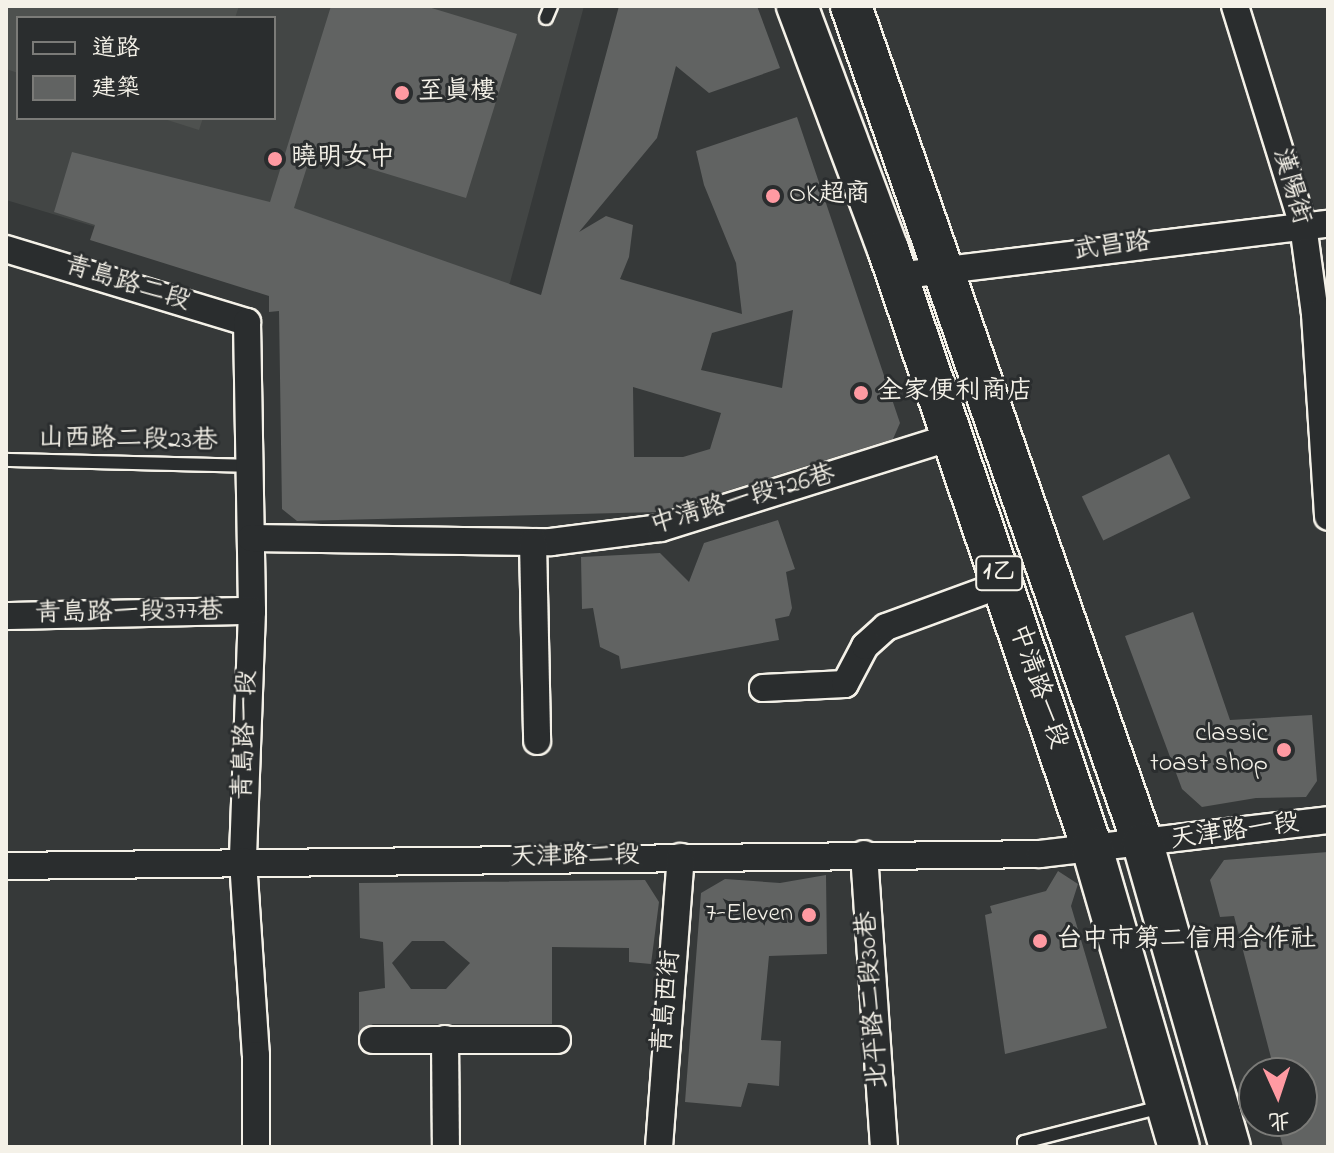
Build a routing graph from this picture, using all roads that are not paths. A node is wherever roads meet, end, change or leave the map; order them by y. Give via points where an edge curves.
1 (797, 6) edge
2 (851, 6) edge
3 (1235, 6) edge
4 (1316, 224) edge
5 (6, 249) edge
6 (943, 268) junction
7 (896, 276) junction
8 (247, 322) joint
9 (949, 438) junction
10 (6, 460) edge
11 (250, 466) junction
12 (1328, 517) edge
13 (251, 538) junction
14 (533, 542) junction
15 (1003, 584) junction
16 (252, 611) junction
17 (6, 616) edge
18 (763, 688) dead end
19 (537, 741) dead end
20 (1328, 820) edge
21 (1143, 844) junction
22 (1092, 848) junction
23 (864, 854) junction
24 (681, 857) junction
25 (243, 861) junction
26 (6, 866) edge
27 (445, 1039) junction
28 (373, 1040) dead end
29 (557, 1040) dead end
30 (1168, 1105) junction
31 (256, 1147) edge
32 (446, 1147) edge
33 (659, 1147) edge
34 (884, 1147) edge
35 (1025, 1147) edge
36 (1179, 1147) edge
37 (1230, 1147) edge

1 - 7 main road, 中清路一段 / 1乙
2 - 6 main road, 中清路一段 / 1乙
3 - 4 street, 漢陽街
4 - 6 street, 武昌路
4 - 12 street, 漢陽街 via 1315,314
5 - 8 street, 青島路二段
6 - 7 street, 武昌路
6 - 21 main road, 中清路一段 / 1乙
7 - 9 main road, 中清路一段 / 1乙
8 - 11 street, 青島路一段
9 - 14 street, 中清路一段726巷 via 661,528
9 - 15 main road, 中清路一段 / 1乙
10 - 11 lane, 山西路二段23巷
11 - 13 street, 青島路一段
13 - 14 street, 中清路一段726巷
13 - 16 street, 青島路一段
14 - 19 street
15 - 18 street via 886,627 865,646 845,684
15 - 22 main road, 中清路一段 / 1乙
16 - 17 street, 青島路一段377巷
16 - 25 street, 青島路一段
20 - 21 street, 天津路一段
21 - 22 street, 天津路二段
21 - 37 main road, 中清路一段 / 1乙
22 - 23 street, 天津路二段 via 1040,854
22 - 30 main road, 中清路一段 / 1乙
23 - 24 street, 天津路二段
23 - 34 street, 北平路二段30巷
24 - 25 street, 天津路二段
24 - 33 street, 青島西街
25 - 26 street, 天津路二段
25 - 31 street, 青島路一段 via 256,1055
27 - 28 street
27 - 29 street
27 - 32 street
30 - 35 lane via 1024,1142
30 - 36 main road, 中清路一段 / 1乙

